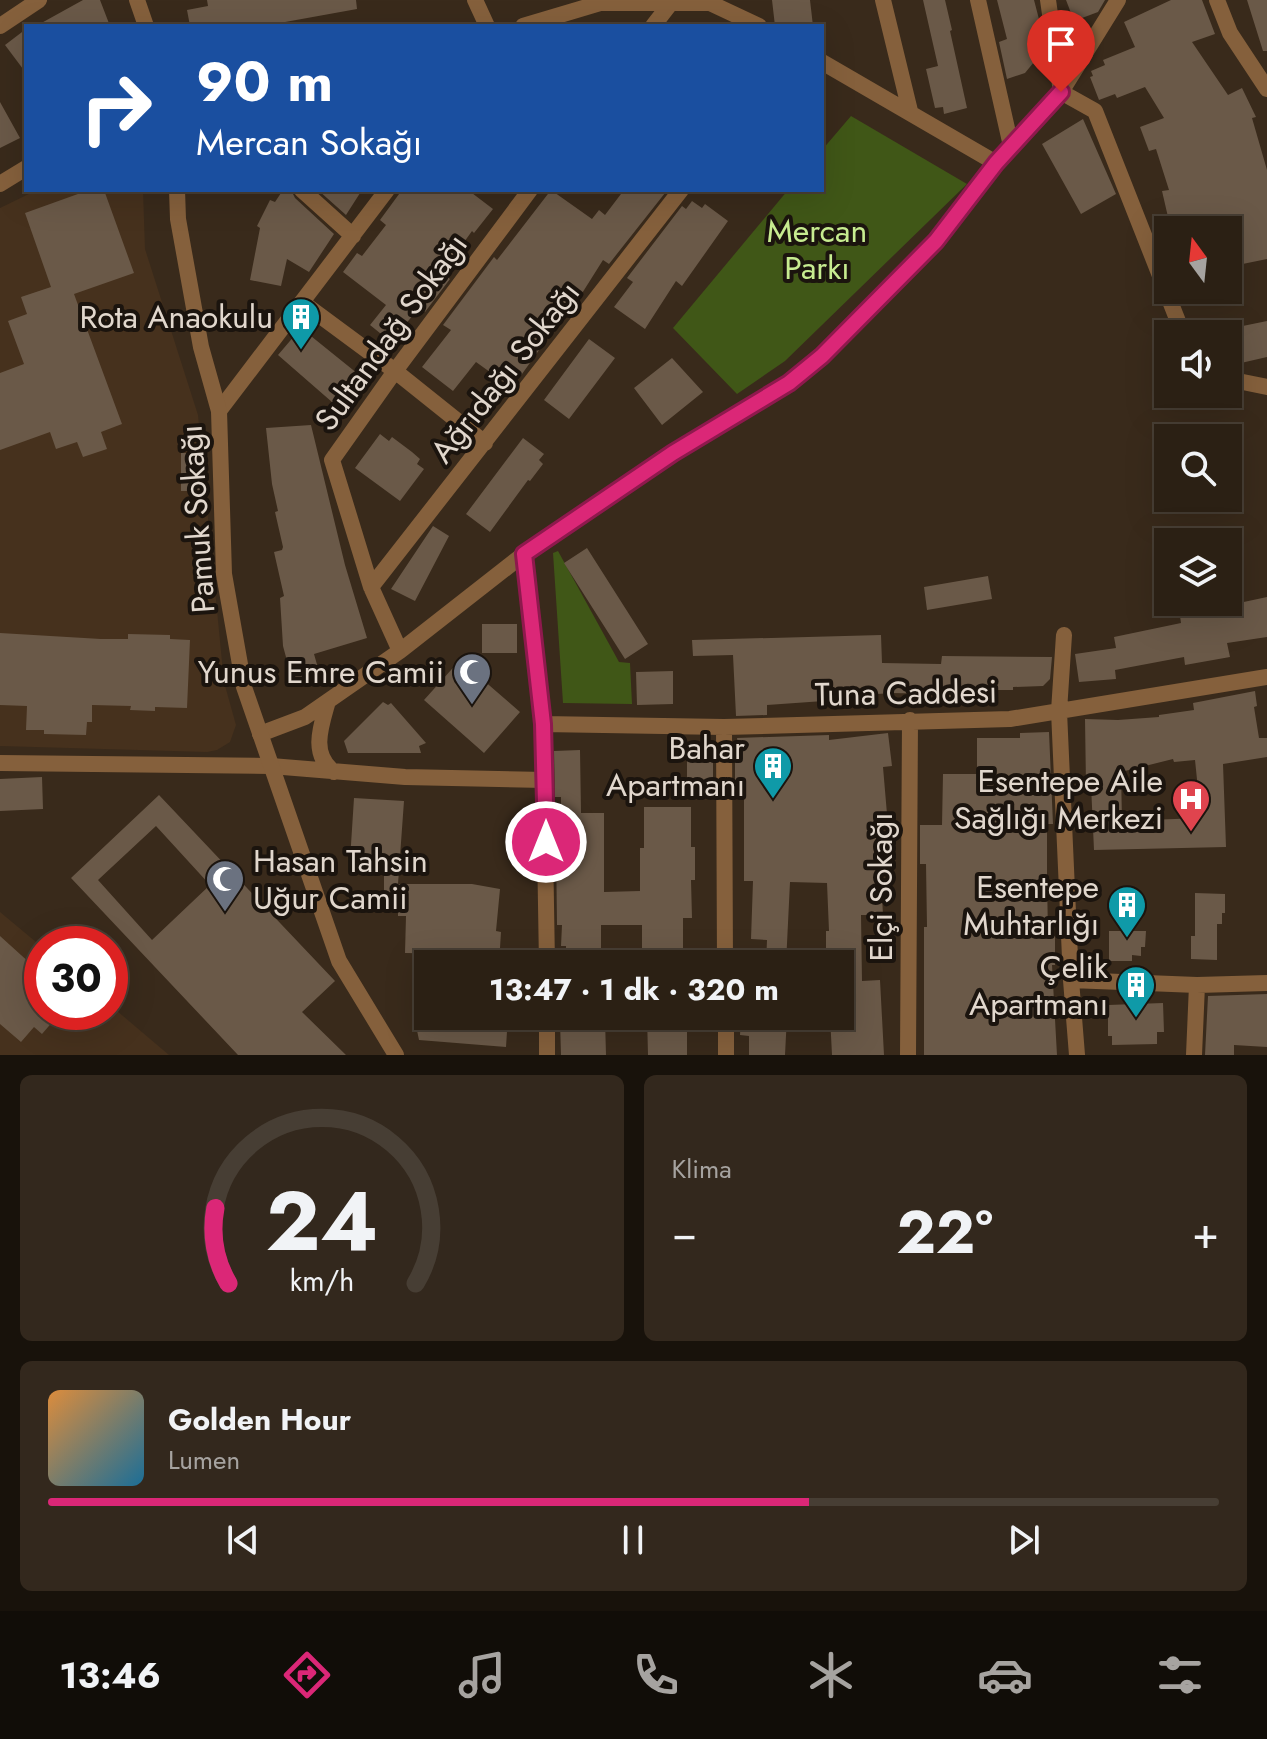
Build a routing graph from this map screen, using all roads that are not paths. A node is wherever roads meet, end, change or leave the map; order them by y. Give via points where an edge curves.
1 (39, 0) edge
2 (137, 0) edge
3 (475, 0) edge
4 (742, 0) edge
5 (883, 0) edge
6 (978, 0) edge
7 (1048, 0) edge
8 (1118, 0) edge
9 (1217, 0) edge
10 (600, 2) edge
11 (670, 4) junction
12 (753, 23) edge
13 (145, 24) edge
14 (486, 24) edge
15 (529, 24) edge
16 (655, 24) edge
17 (0, 26) edge
18 (824, 63) edge
19 (1267, 89) edge
20 (1061, 92) junction
21 (910, 111) junction
22 (1011, 146) junction
23 (996, 163) junction
24 (24, 169) edge
25 (0, 184) edge
26 (177, 192) edge
27 (304, 192) edge
28 (386, 192) edge
29 (529, 192) edge
30 (679, 192) edge
31 (353, 236) junction
32 (303, 303) junction
33 (1177, 320) edge
34 (395, 371) junction
35 (1242, 382) edge
36 (1267, 387) edge
37 (219, 411) junction
38 (485, 443) junction
39 (524, 554) junction
40 (371, 587) junction
41 (1064, 635) dead end
42 (400, 651) junction
43 (1267, 677) edge
44 (328, 701) junction
45 (1059, 711) junction
46 (910, 720) junction
47 (543, 724) junction
48 (724, 727) junction
49 (260, 734) junction
50 (0, 763) edge
51 (271, 766) junction
52 (334, 772) junction
53 (545, 780) junction
54 (547, 950) edge
55 (725, 950) edge
56 (1071, 980) junction
57 (1267, 983) edge
58 (1197, 985) junction
59 (547, 1030) edge
60 (726, 1030) edge
61 (396, 1055) edge
62 (547, 1055) edge
63 (726, 1055) edge
64 (908, 1055) edge
65 (1077, 1055) edge
66 (1194, 1055) edge

1 - 17 street
2 - 13 street
3 - 14 street
4 - 12 street
5 - 21 street
6 - 22 street
7 - 20 street
8 - 20 street
9 - 19 street via 1230,33
10 - 11 street
10 - 15 street
11 - 12 street via 710,3
11 - 16 street
18 - 21 street
20 - 22 street
20 - 33 street via 1095,111
21 - 23 street
22 - 23 street
23 - 39 street via 936,241 822,356 789,383 673,453
24 - 25 street
26 - 37 street, Pamuk Sokağı via 201,347
27 - 31 street
28 - 31 street
29 - 34 street, Sultandağ Sokağı
30 - 38 street, Ağrıdağı Sokağı
31 - 32 street
32 - 34 street
32 - 37 street
34 - 38 street
34 - 40 street, Sultandağ Sokağı via 332,460
35 - 36 street
37 - 49 street, Pamuk Sokağı via 224,574 244,687
38 - 40 street, Ağrıdağı Sokağı
39 - 42 street
39 - 47 street
40 - 42 street, Sultandağ Sokağı
41 - 45 street
42 - 44 street
43 - 45 street, Tuna Caddesi
44 - 49 street via 305,717
44 - 52 street via 319,743 321,757
45 - 46 street, Tuna Caddesi via 1010,719
45 - 56 street
46 - 48 street, Tuna Caddesi
46 - 64 street, Elçi Sokağı
47 - 48 street, Tuna Caddesi
47 - 53 street
48 - 55 street
49 - 51 street, Pamuk Sokağı
50 - 51 street
51 - 52 street
51 - 61 street, Pamuk Sokağı via 339,961
52 - 53 street
53 - 54 street
56 - 58 street
56 - 65 street
57 - 58 street
58 - 66 street
59 - 62 street
60 - 63 street

